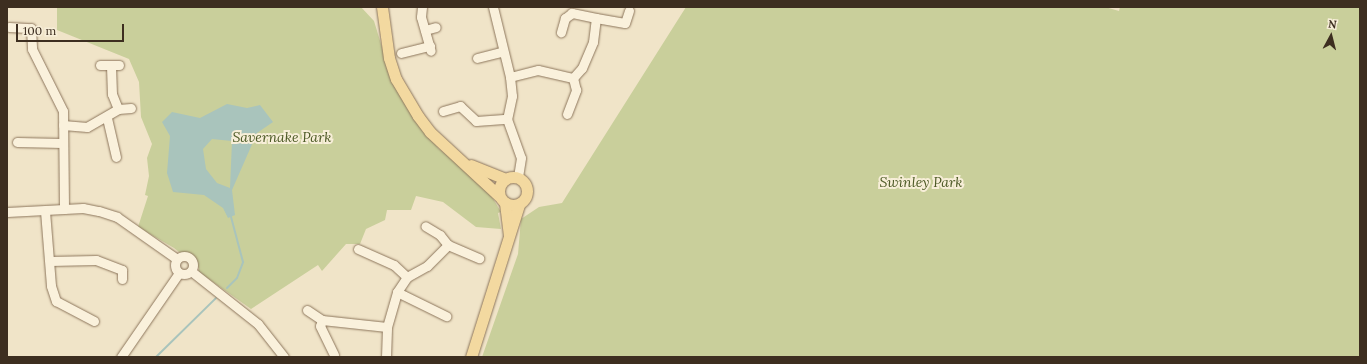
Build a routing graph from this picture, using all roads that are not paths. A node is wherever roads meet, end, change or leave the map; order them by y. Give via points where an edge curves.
1 (382, 7) edge
2 (422, 7) edge
3 (493, 7) edge
4 (629, 11) dead end
5 (596, 18) junction
6 (9, 27) dead end
7 (436, 27) dead end
8 (425, 30) junction
9 (561, 32) dead end
10 (401, 52) dead end
11 (501, 52) junction
12 (477, 58) dead end
13 (100, 65) dead end
14 (510, 77) junction
15 (573, 78) junction
16 (131, 108) dead end
17 (118, 109) junction
18 (443, 111) dead end
19 (567, 114) dead end
20 (107, 118) junction
21 (507, 119) junction
22 (63, 125) junction
23 (17, 142) dead end
24 (62, 143) junction
25 (116, 157) dead end
26 (460, 160) junction
27 (518, 177) junction
28 (505, 179) junction
29 (502, 200) junction
30 (519, 205) junction
31 (64, 208) junction
32 (46, 211) junction
33 (7, 212) edge
34 (425, 226) dead end
35 (510, 243) junction
36 (448, 244) junction
37 (358, 249) dead end
38 (479, 258) dead end
39 (177, 259) junction
40 (50, 261) junction
41 (124, 271) dead end
42 (191, 271) junction
43 (179, 273) junction
44 (407, 277) junction
45 (397, 292) junction
46 (306, 310) dead end
47 (446, 316) dead end
48 (322, 320) junction
49 (94, 321) dead end
50 (387, 327) junction
51 (334, 354) dead end
52 (121, 357) edge
53 (284, 357) edge
54 (386, 357) edge
55 (471, 357) edge

1 - 26 main road via 389,58 396,79 430,132
2 - 8 street
3 - 11 street
4 - 5 street via 626,23
5 - 9 street via 572,13 565,18
5 - 15 street via 593,42 582,68
6 - 22 street via 31,28 32,49 55,89
7 - 8 street
8 - 10 street via 431,49
11 - 12 street
11 - 14 street
13 - 17 street via 115,66 112,94
14 - 15 street via 538,70
14 - 21 street via 512,96
15 - 19 street via 576,90
16 - 17 street
17 - 20 street
18 - 21 street via 460,106 476,121
20 - 22 street via 88,127
20 - 25 street
21 - 27 street via 521,158
22 - 24 street
23 - 24 street
24 - 31 street
26 - 28 main road
26 - 29 main road
27 - 28 main road
27 - 30 main road via 527,189 526,198
28 - 29 main road via 499,186
29 - 30 main road
29 - 35 main road
30 - 35 main road
31 - 32 street
31 - 39 street via 83,208 116,217
32 - 33 street
32 - 40 street
34 - 36 street
35 - 55 main road
36 - 38 street
36 - 44 street via 427,266
37 - 44 street via 394,265
39 - 42 street via 190,257
39 - 43 street via 175,266
40 - 41 street via 96,260
40 - 49 street via 56,300
42 - 43 street
42 - 53 street via 258,324
43 - 52 street
44 - 45 street
45 - 47 street
45 - 50 street
46 - 48 street
48 - 50 street
48 - 51 street via 320,326
50 - 54 street

